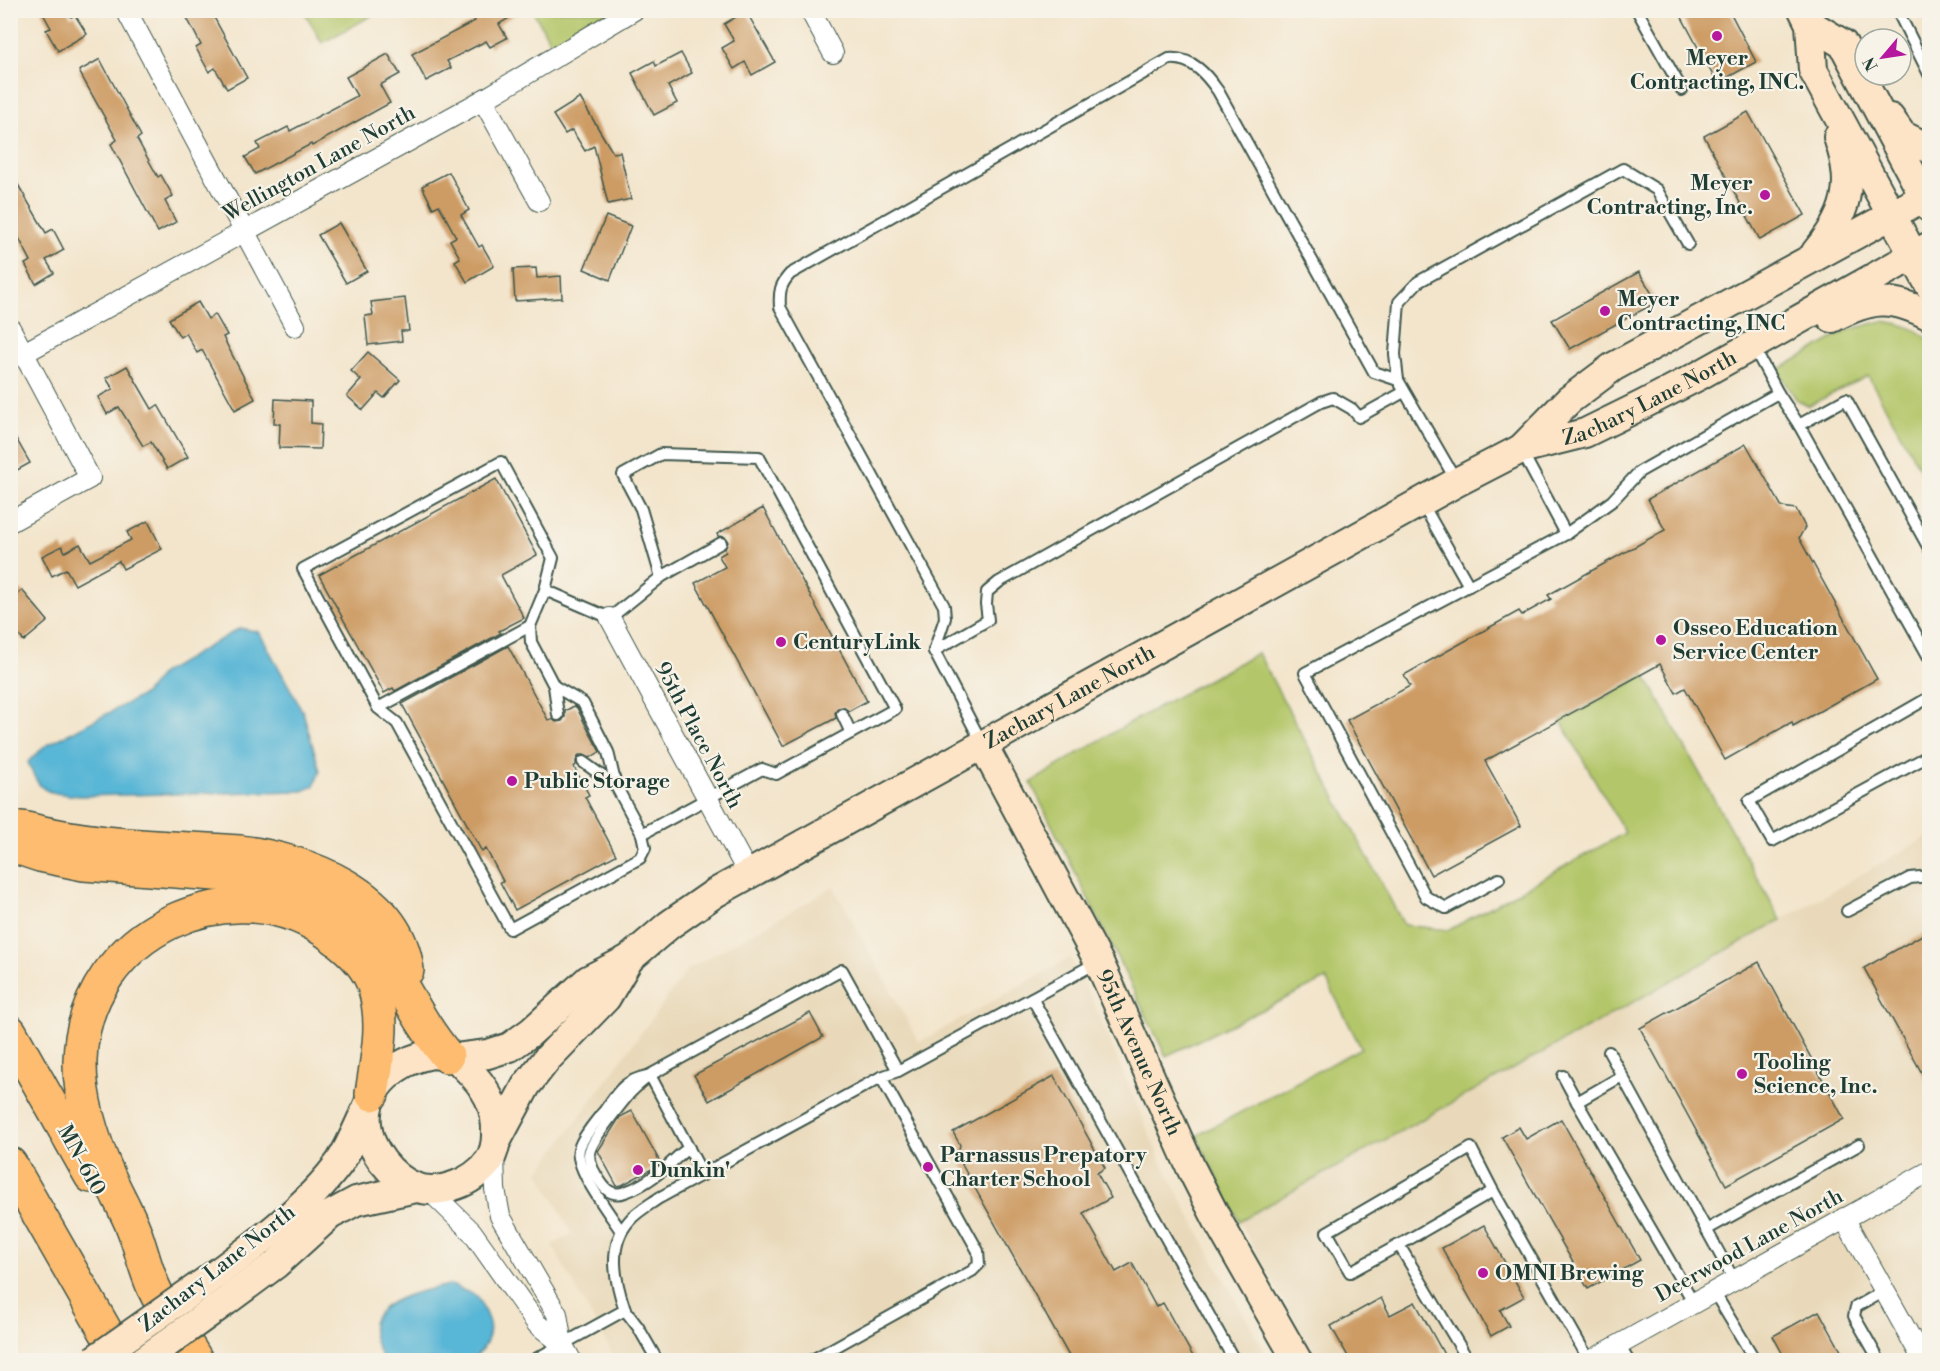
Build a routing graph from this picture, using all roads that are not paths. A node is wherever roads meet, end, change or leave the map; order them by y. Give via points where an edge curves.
1 (126, 10) edge
2 (634, 10) edge
3 (810, 10) edge
4 (1636, 10) edge
5 (1897, 10) edge
6 (1808, 16) edge
7 (833, 53) dead end
8 (1929, 76) edge
9 (1682, 90) dead end
10 (1826, 94) junction
11 (1872, 99) junction
12 (483, 100) junction
13 (1929, 149) edge
14 (1928, 200) edge
15 (539, 201) dead end
16 (1892, 215) junction
17 (246, 231) junction
18 (1688, 244) dead end
19 (1922, 251) edge
20 (1807, 261) junction
21 (1929, 286) edge
22 (1929, 316) edge
23 (295, 326) dead end
24 (10, 327) edge
25 (1756, 352) junction
26 (24, 353) junction
27 (1398, 380) junction
28 (1404, 392) junction
29 (1778, 393) junction
30 (1799, 425) junction
31 (1521, 449) junction
32 (1457, 482) junction
33 (1422, 502) junction
34 (10, 522) edge
35 (1566, 534) junction
36 (722, 543) dead end
37 (1929, 550) edge
38 (661, 577) junction
39 (1469, 586) junction
40 (545, 590) junction
41 (610, 618) junction
42 (530, 626) junction
43 (934, 651) junction
44 (1929, 659) edge
45 (554, 686) junction
46 (1929, 697) edge
47 (378, 708) junction
48 (842, 714) dead end
49 (558, 715) dead end
50 (851, 733) junction
51 (983, 745) junction
52 (1929, 756) edge
53 (583, 762) dead end
54 (616, 786) junction
55 (706, 799) junction
56 (10, 825) edge
57 (642, 834) junction
58 (10, 845) edge
59 (748, 873) junction
60 (1929, 876) edge
61 (1499, 879) dead end
62 (1847, 911) dead end
63 (629, 959) junction
64 (1099, 962) junction
65 (407, 996) junction
66 (1032, 998) junction
67 (10, 1032) edge
68 (1609, 1052) dead end
69 (452, 1057) junction
70 (898, 1071) junction
71 (650, 1076) junction
72 (1563, 1076) dead end
73 (1622, 1076) junction
74 (881, 1077) junction
75 (370, 1100) junction
76 (1577, 1102) junction
77 (1859, 1145) dead end
78 (495, 1148) junction
79 (689, 1148) junction
80 (10, 1164) edge
81 (1929, 1171) edge
82 (703, 1175) junction
83 (423, 1189) junction
84 (1493, 1191) junction
85 (1844, 1218) junction
86 (1706, 1230) junction
87 (621, 1231) junction
88 (1399, 1245) junction
89 (1734, 1280) junction
90 (153, 1287) junction
91 (1884, 1291) junction
92 (1714, 1292) junction
93 (1694, 1303) junction
94 (625, 1310) junction
95 (567, 1352) edge
96 (1623, 1353) edge
97 (94, 1360) edge
98 (122, 1360) edge
99 (144, 1360) edge
100 (196, 1360) edge
101 (534, 1360) edge
102 (657, 1360) edge
103 (812, 1360) edge
104 (1234, 1360) edge
105 (1297, 1360) edge
106 (1468, 1360) edge
107 (1591, 1360) edge
108 (1755, 1360) edge
109 (1879, 1360) edge
110 (1923, 1360) edge

1 - 17 street
2 - 12 street, Wellington Lane North
3 - 7 street
4 - 9 lane
5 - 8 lane
6 - 10 main road via 1813,70
6 - 11 main road via 1843,44
10 - 16 main road
10 - 20 main road via 1847,171 1845,197 1839,220
11 - 13 main road via 1902,135
11 - 14 main road
12 - 15 street
12 - 17 street, Wellington Lane North
14 - 16 main road, Zachary Lane North
16 - 19 main road
16 - 20 main road, Zachary Lane North
17 - 23 street
17 - 26 street, Wellington Lane North
18 - 27 lane via 1657,189 1623,170 1418,282 1399,302 1395,354
19 - 21 main road
19 - 25 main road, Zachary Lane North
20 - 31 main road, Zachary Lane North via 1613,367 1569,400
22 - 25 main road via 1902,303 1876,302 1853,307
24 - 26 street
25 - 29 lane
25 - 31 main road, Zachary Lane North via 1738,371 1700,375 1585,433
26 - 34 street via 90,478
27 - 28 lane
27 - 43 lane via 1374,372 1218,91 1205,74 1179,58 1169,59 790,274 779,291 780,307 944,606 945,618
28 - 32 lane
28 - 43 lane via 1359,417 1333,398 1311,408 999,582 987,592 988,620
29 - 30 lane
29 - 35 lane via 1639,472 1612,501
30 - 37 lane via 1845,399
30 - 44 lane
31 - 32 main road, Zachary Lane North
31 - 35 lane
32 - 33 main road, Zachary Lane North
33 - 39 lane
33 - 51 main road, Zachary Lane North
35 - 39 lane
36 - 38 lane
38 - 41 lane
38 - 50 lane via 641,509 623,475 661,454 759,457 895,709
39 - 61 lane via 1305,673 1426,897 1446,908
40 - 41 lane
40 - 42 lane
40 - 47 lane via 553,558 501,462 303,569
41 - 55 street, 95th Place North
42 - 45 lane via 531,642
42 - 47 lane
43 - 51 lane
45 - 49 lane
45 - 54 lane via 583,703 608,752
46 - 52 lane via 1749,801 1772,841
47 - 57 lane via 397,723 510,929 640,858 645,848
48 - 50 lane
50 - 55 lane via 776,774 762,768
51 - 59 main road, Zachary Lane North
51 - 64 main road, 95th Avenue North
53 - 54 lane
54 - 57 lane
55 - 57 lane
55 - 59 street, 95th Place North
56 - 65 highway via 95,843 261,855 296,862 332,877 363,898 391,928 401,944
58 - 65 highway via 84,864 240,875 288,883 332,905 363,931 382,953
59 - 63 main road, Zachary Lane North via 692,908
60 - 62 lane via 1910,878
63 - 69 main road, Zachary Lane North via 588,980 510,1047 488,1054
63 - 78 main road, Zachary Lane North via 606,998 526,1086
64 - 66 lane
64 - 105 main road, 95th Avenue North via 1191,1168
65 - 69 highway via 431,1036
66 - 70 lane
66 - 104 lane
67 - 90 highway, MN-610
68 - 73 lane
69 - 75 main road via 432,1054 402,1064 385,1077
69 - 78 main road via 483,1086 492,1103
70 - 71 lane via 842,970
70 - 74 lane
71 - 79 lane
71 - 79 lane via 630,1093 590,1148 590,1161 598,1177 607,1190 627,1192
71 - 87 lane via 623,1085 579,1148 578,1161
72 - 76 lane
73 - 76 lane
73 - 86 lane
74 - 82 lane
74 - 103 lane via 978,1251 979,1264
75 - 83 main road via 367,1124 378,1155 401,1179
75 - 90 highway via 381,1022 374,984 346,946 313,923 266,907 213,908 157,927 127,952 93,999 82,1040 81,1077 93,1138 134,1230
75 - 97 main road, Zachary Lane North, bridge via 340,1162 274,1229
76 - 93 lane
77 - 86 lane
78 - 83 main road via 488,1162 465,1182
78 - 95 street via 495,1189 500,1216 557,1314
79 - 82 lane
80 - 98 highway
81 - 85 street, Deerwood Lane North
82 - 87 lane via 659,1198 630,1219
83 - 95 street via 471,1232 537,1324
83 - 99 main road, Zachary Lane North, bridge via 356,1201 330,1215 276,1264
84 - 88 lane
84 - 88 lane via 1471,1148 1327,1233 1350,1272
84 - 107 lane
85 - 89 street, Deerwood Lane North
85 - 91 street
86 - 89 lane
87 - 94 lane via 615,1247 615,1268
88 - 106 lane
89 - 92 street, Deerwood Lane North
90 - 100 highway
91 - 109 lane via 1856,1307 1854,1316
91 - 110 street
92 - 93 street, Deerwood Lane North
92 - 108 lane
93 - 96 street, Deerwood Lane North
94 - 95 lane
94 - 102 lane
95 - 101 lane
96 - 107 street, Deerwood Lane North

